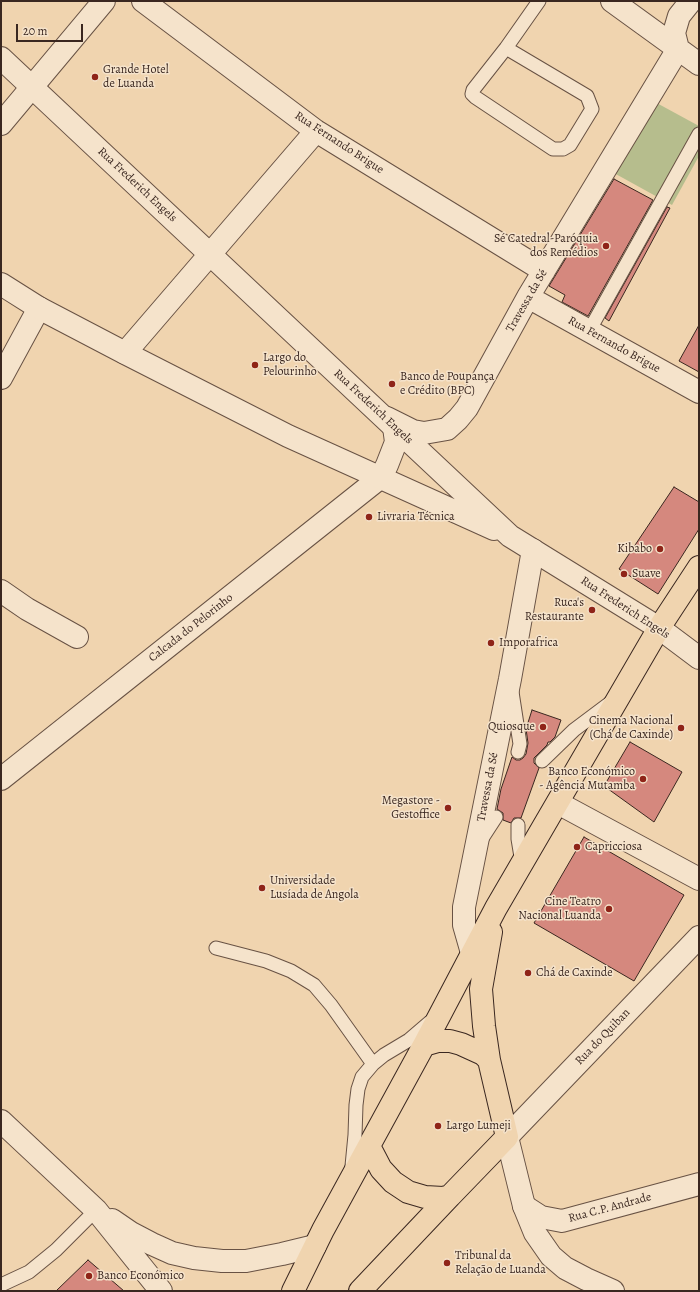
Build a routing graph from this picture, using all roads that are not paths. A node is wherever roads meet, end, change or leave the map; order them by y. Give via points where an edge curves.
1 (104, 1) edge
2 (143, 1) edge
3 (539, 1) edge
4 (612, 1) edge
5 (691, 1) edge
6 (506, 48) junction
7 (678, 49) junction
8 (1, 58) edge
9 (699, 64) edge
10 (31, 87) junction
11 (1, 124) edge
12 (316, 131) junction
13 (699, 134) edge
14 (211, 254) junction
15 (544, 271) junction
16 (1, 284) edge
17 (528, 297) junction
18 (39, 308) junction
19 (589, 331) junction
20 (125, 353) junction
21 (1, 378) edge
22 (699, 392) edge
23 (388, 421) junction
24 (381, 477) junction
25 (510, 536) junction
26 (533, 550) junction
27 (699, 567) edge
28 (1, 591) edge
29 (660, 628) junction
30 (76, 637) dead end
31 (699, 658) edge
32 (510, 678) junction
33 (621, 695) junction
34 (518, 752) dead end
35 (542, 761) dead end
36 (1, 779) edge
37 (558, 803) junction
38 (496, 817) dead end
39 (518, 825) dead end
40 (476, 846) junction
41 (522, 863) junction
42 (699, 879) edge
43 (496, 908) junction
44 (699, 937) edge
45 (216, 948) dead end
46 (472, 953) junction
47 (449, 997) junction
48 (424, 1045) junction
49 (384, 1055) junction
50 (489, 1060) junction
51 (373, 1064) junction
52 (356, 1105) junction
53 (1, 1120) edge
54 (507, 1137) junction
55 (369, 1146) junction
56 (699, 1184) edge
57 (345, 1190) junction
58 (450, 1196) junction
59 (524, 1206) junction
60 (96, 1210) junction
61 (315, 1246) junction
62 (1, 1285) edge
63 (161, 1291) edge
64 (293, 1291) edge
65 (360, 1291) edge
66 (613, 1291) edge

1 - 10 street
2 - 12 street, Rua Fernando Brigue
3 - 6 lane
4 - 7 street
5 - 7 street via 679,16 674,33
6 - 6 lane via 472,94 553,149 563,149 570,145 592,109 587,96
7 - 9 street
7 - 15 street, Travessa da Sé
8 - 10 street, Rua Frederich Engels
10 - 11 street
10 - 14 street, Rua Frederich Engels
12 - 14 street
12 - 15 street, Rua Fernando Brigue
13 - 19 lane
14 - 20 street
14 - 23 street, Rua Frederich Engels
15 - 17 street, Travessa da Sé
16 - 18 street
17 - 19 street, Rua Fernando Brigue
17 - 23 street, Travessa da Sé via 458,420 447,429 424,433
18 - 20 street
18 - 21 street
19 - 22 street, Rua Fernando Brigue
20 - 24 street via 288,436
23 - 24 street via 396,442
23 - 25 street, Rua Frederich Engels
24 - 25 street
24 - 36 street, Calcada do Pelorinho
25 - 26 street, Rua Frederich Engels
26 - 29 street, Rua Frederich Engels
26 - 32 street, Travessa da Sé
27 - 29 main road
28 - 30 street
29 - 31 street, Rua Frederich Engels
29 - 33 main road
32 - 34 lane via 520,744
32 - 40 street, Travessa da Sé
33 - 35 lane via 574,730
33 - 37 main road
37 - 41 main road
37 - 42 street
38 - 40 lane
39 - 41 lane
40 - 46 street, Travessa da Sé via 464,907 464,925
41 - 43 main road
43 - 46 main road
43 - 50 main road via 481,989
44 - 54 street, Rua do Quiban
45 - 51 lane via 266,961 291,971 314,985
46 - 47 main road
47 - 48 main road
47 - 49 lane via 421,1031
48 - 49 lane via 403,1048
48 - 50 main road via 438,1041 456,1043 472,1048
48 - 55 main road
49 - 51 lane
50 - 54 main road
51 - 52 lane via 362,1077
52 - 55 lane
52 - 57 lane via 353,1164
53 - 60 street
54 - 58 main road
54 - 59 street
55 - 57 main road
55 - 58 main road via 381,1169 393,1182 408,1192 425,1197
56 - 59 street, Rua C.P. Andrade via 562,1221 541,1217
57 - 61 main road
58 - 65 main road
59 - 66 street via 535,1233 551,1256 565,1268
60 - 61 street via 152,1244 172,1253 194,1258 246,1260
60 - 62 lane via 29,1272
60 - 63 street
61 - 64 main road

